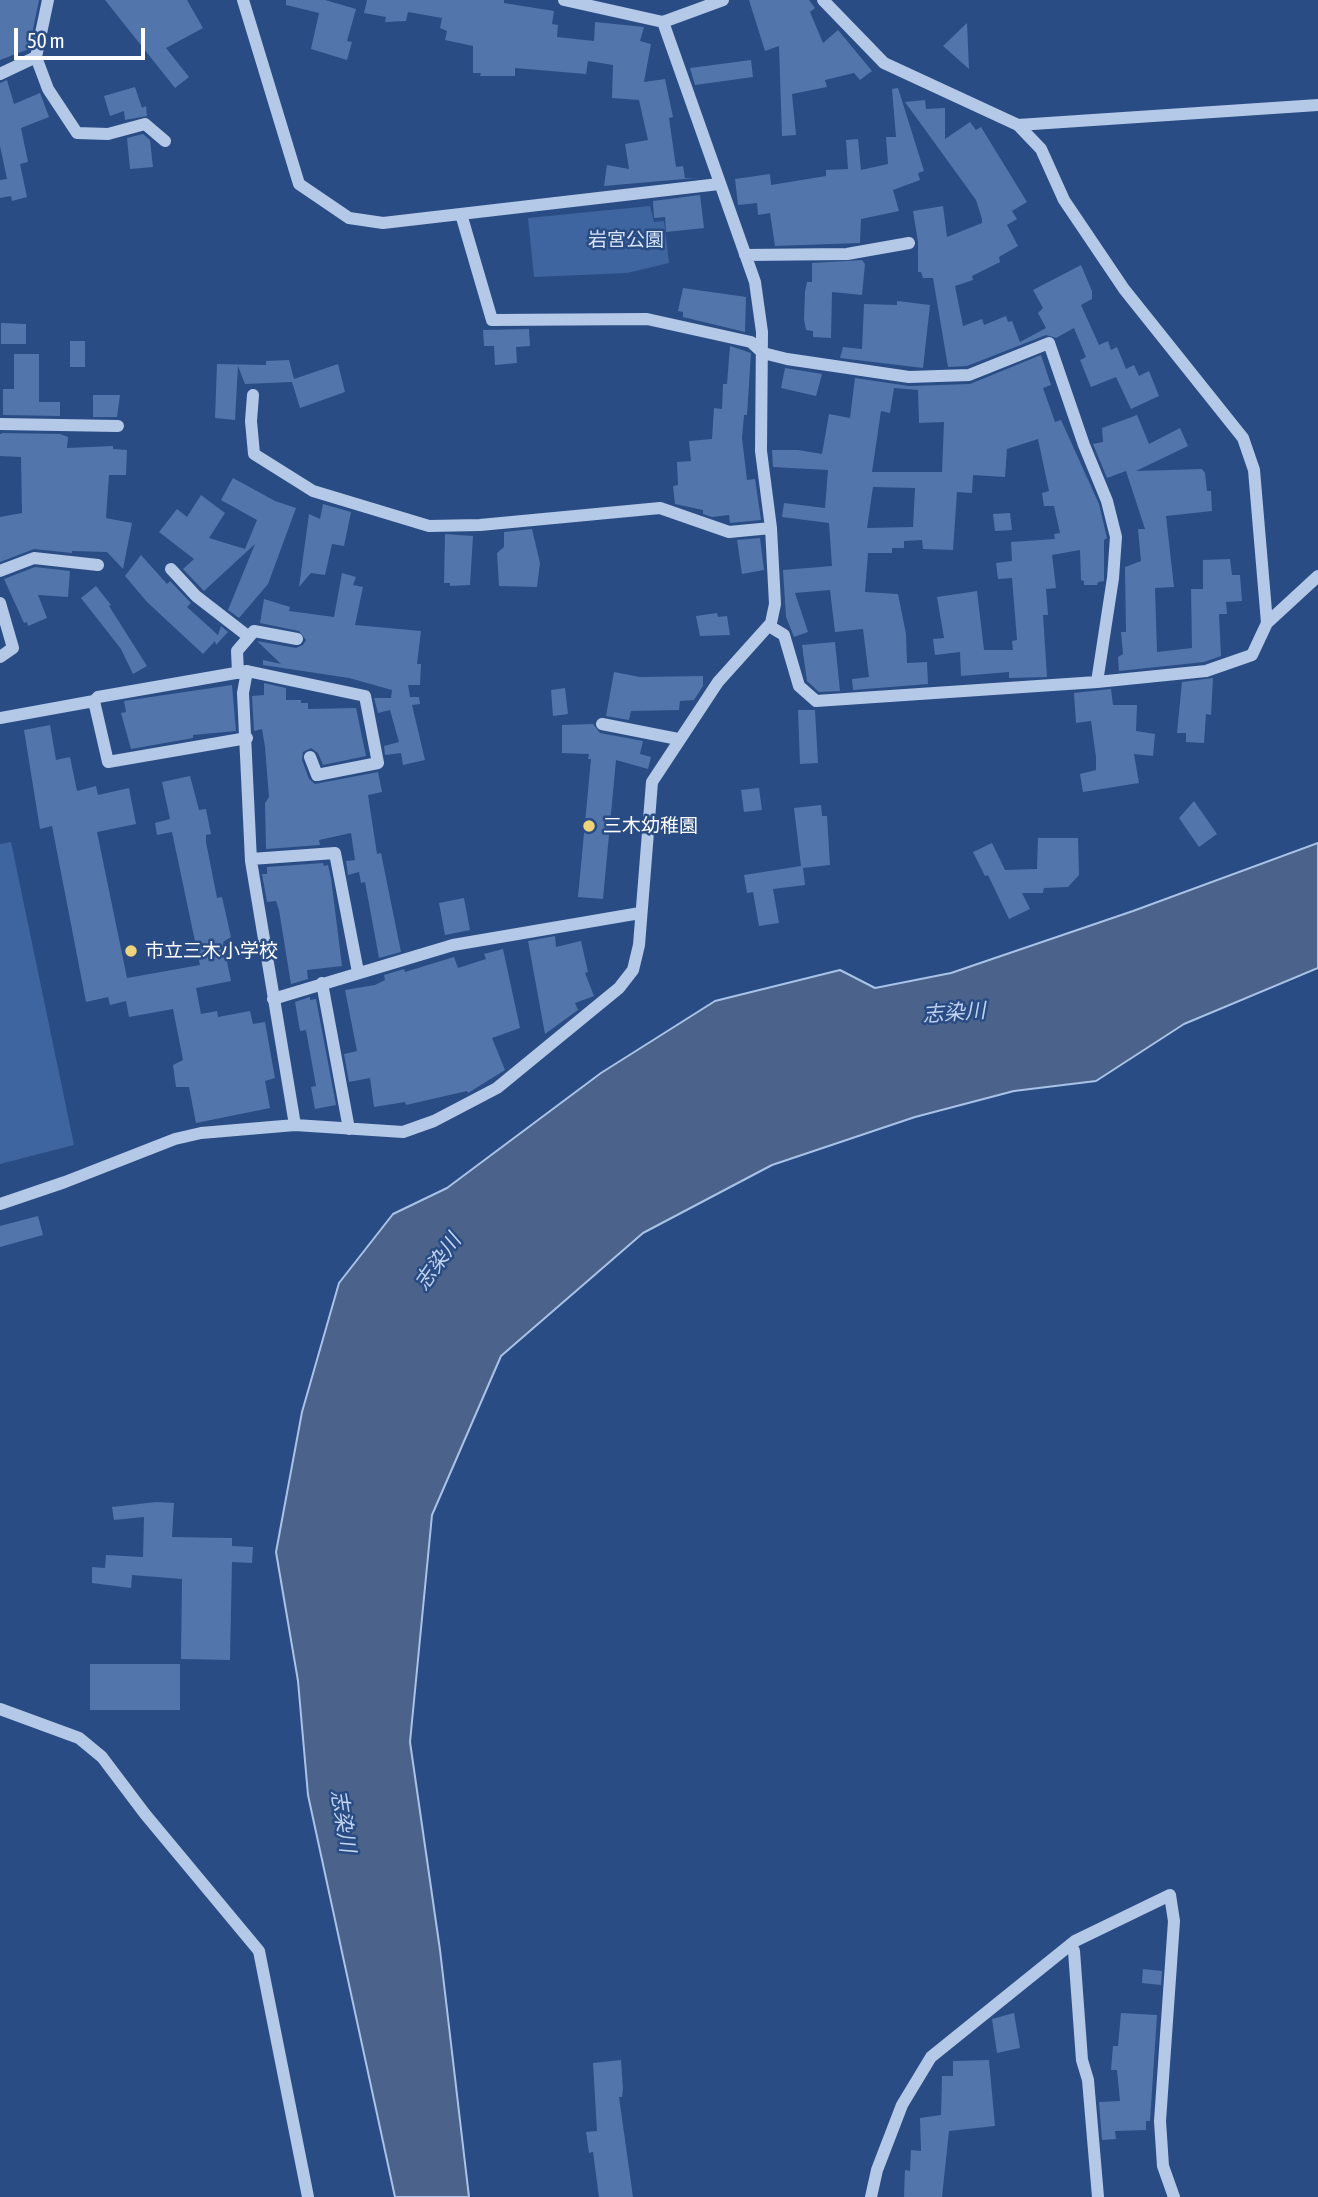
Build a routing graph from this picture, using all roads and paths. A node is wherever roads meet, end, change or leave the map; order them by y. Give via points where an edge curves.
1 (48, 0) edge
2 (243, 0) edge
3 (564, 0) edge
4 (723, 0) edge
5 (823, 0) edge
6 (663, 22) junction
7 (36, 57) junction
8 (0, 74) edge
9 (1318, 105) edge
10 (1018, 125) junction
11 (165, 141) dead end
12 (719, 184) junction
13 (461, 214) junction
14 (909, 243) dead end
15 (745, 255) junction
16 (763, 353) junction
17 (253, 395) dead end
18 (0, 424) edge
19 (118, 426) dead end
20 (771, 528) junction
21 (98, 565) dead end
22 (172, 569) dead end
23 (0, 571) edge
24 (1318, 576) edge
25 (0, 603) edge
26 (1267, 623) junction
27 (769, 626) junction
28 (249, 636) junction
29 (297, 639) dead end
30 (0, 657) edge
31 (242, 672) junction
32 (1097, 682) junction
33 (94, 701) junction
34 (0, 718) edge
35 (602, 724) dead end
36 (247, 737) junction
37 (678, 738) junction
38 (310, 757) dead end
39 (251, 859) junction
40 (640, 913) junction
41 (358, 972) junction
42 (323, 983) junction
43 (273, 999) junction
44 (295, 1125) junction
45 (349, 1129) junction
46 (0, 1204) edge
47 (0, 1709) edge
48 (1071, 1944) junction
49 (308, 2197) edge
50 (871, 2197) edge
51 (1098, 2197) edge
52 (1174, 2197) edge

1 - 7 street
2 - 13 street via 299,184 349,218 383,223
3 - 6 street
4 - 6 street
5 - 10 street via 884,63
6 - 12 street
7 - 8 street
7 - 11 street via 48,89 77,133 108,134 145,124
9 - 10 street
10 - 26 street via 1041,149 1064,200 1124,289 1243,438 1254,470
12 - 13 street
12 - 15 street
13 - 16 street via 492,320 647,319 751,342
14 - 15 street via 847,254
15 - 16 street via 755,282
16 - 20 street via 761,451
16 - 32 street via 909,377 969,375 1049,343 1116,537
17 - 20 street via 254,454 313,491 429,526 660,508 729,531
18 - 19 street
20 - 27 street via 775,604
21 - 23 street via 34,558
22 - 28 street via 196,596
24 - 26 street
25 - 30 street via 13,648
26 - 32 street via 1252,655 1206,671
27 - 32 street via 784,635 799,686 816,701
27 - 37 street via 718,682
28 - 29 street via 254,631
28 - 31 street via 237,651
31 - 33 street via 98,696
31 - 36 street
31 - 38 street via 365,696 378,763 317,775
33 - 34 street
33 - 36 street via 108,762
35 - 37 street
36 - 39 street
37 - 40 street via 652,782
39 - 41 street via 335,853
39 - 43 street
40 - 41 street via 453,944
40 - 45 street via 633,970 619,988 497,1088 437,1120 403,1132
41 - 42 street
42 - 43 street
42 - 45 street
43 - 44 street
44 - 45 street
44 - 46 street via 175,1139
47 - 49 street via 79,1738 102,1757 259,1951
48 - 50 street via 931,2057 902,2105
48 - 51 street
48 - 52 street via 1170,1895 1174,1921 1160,2121 1163,2166

